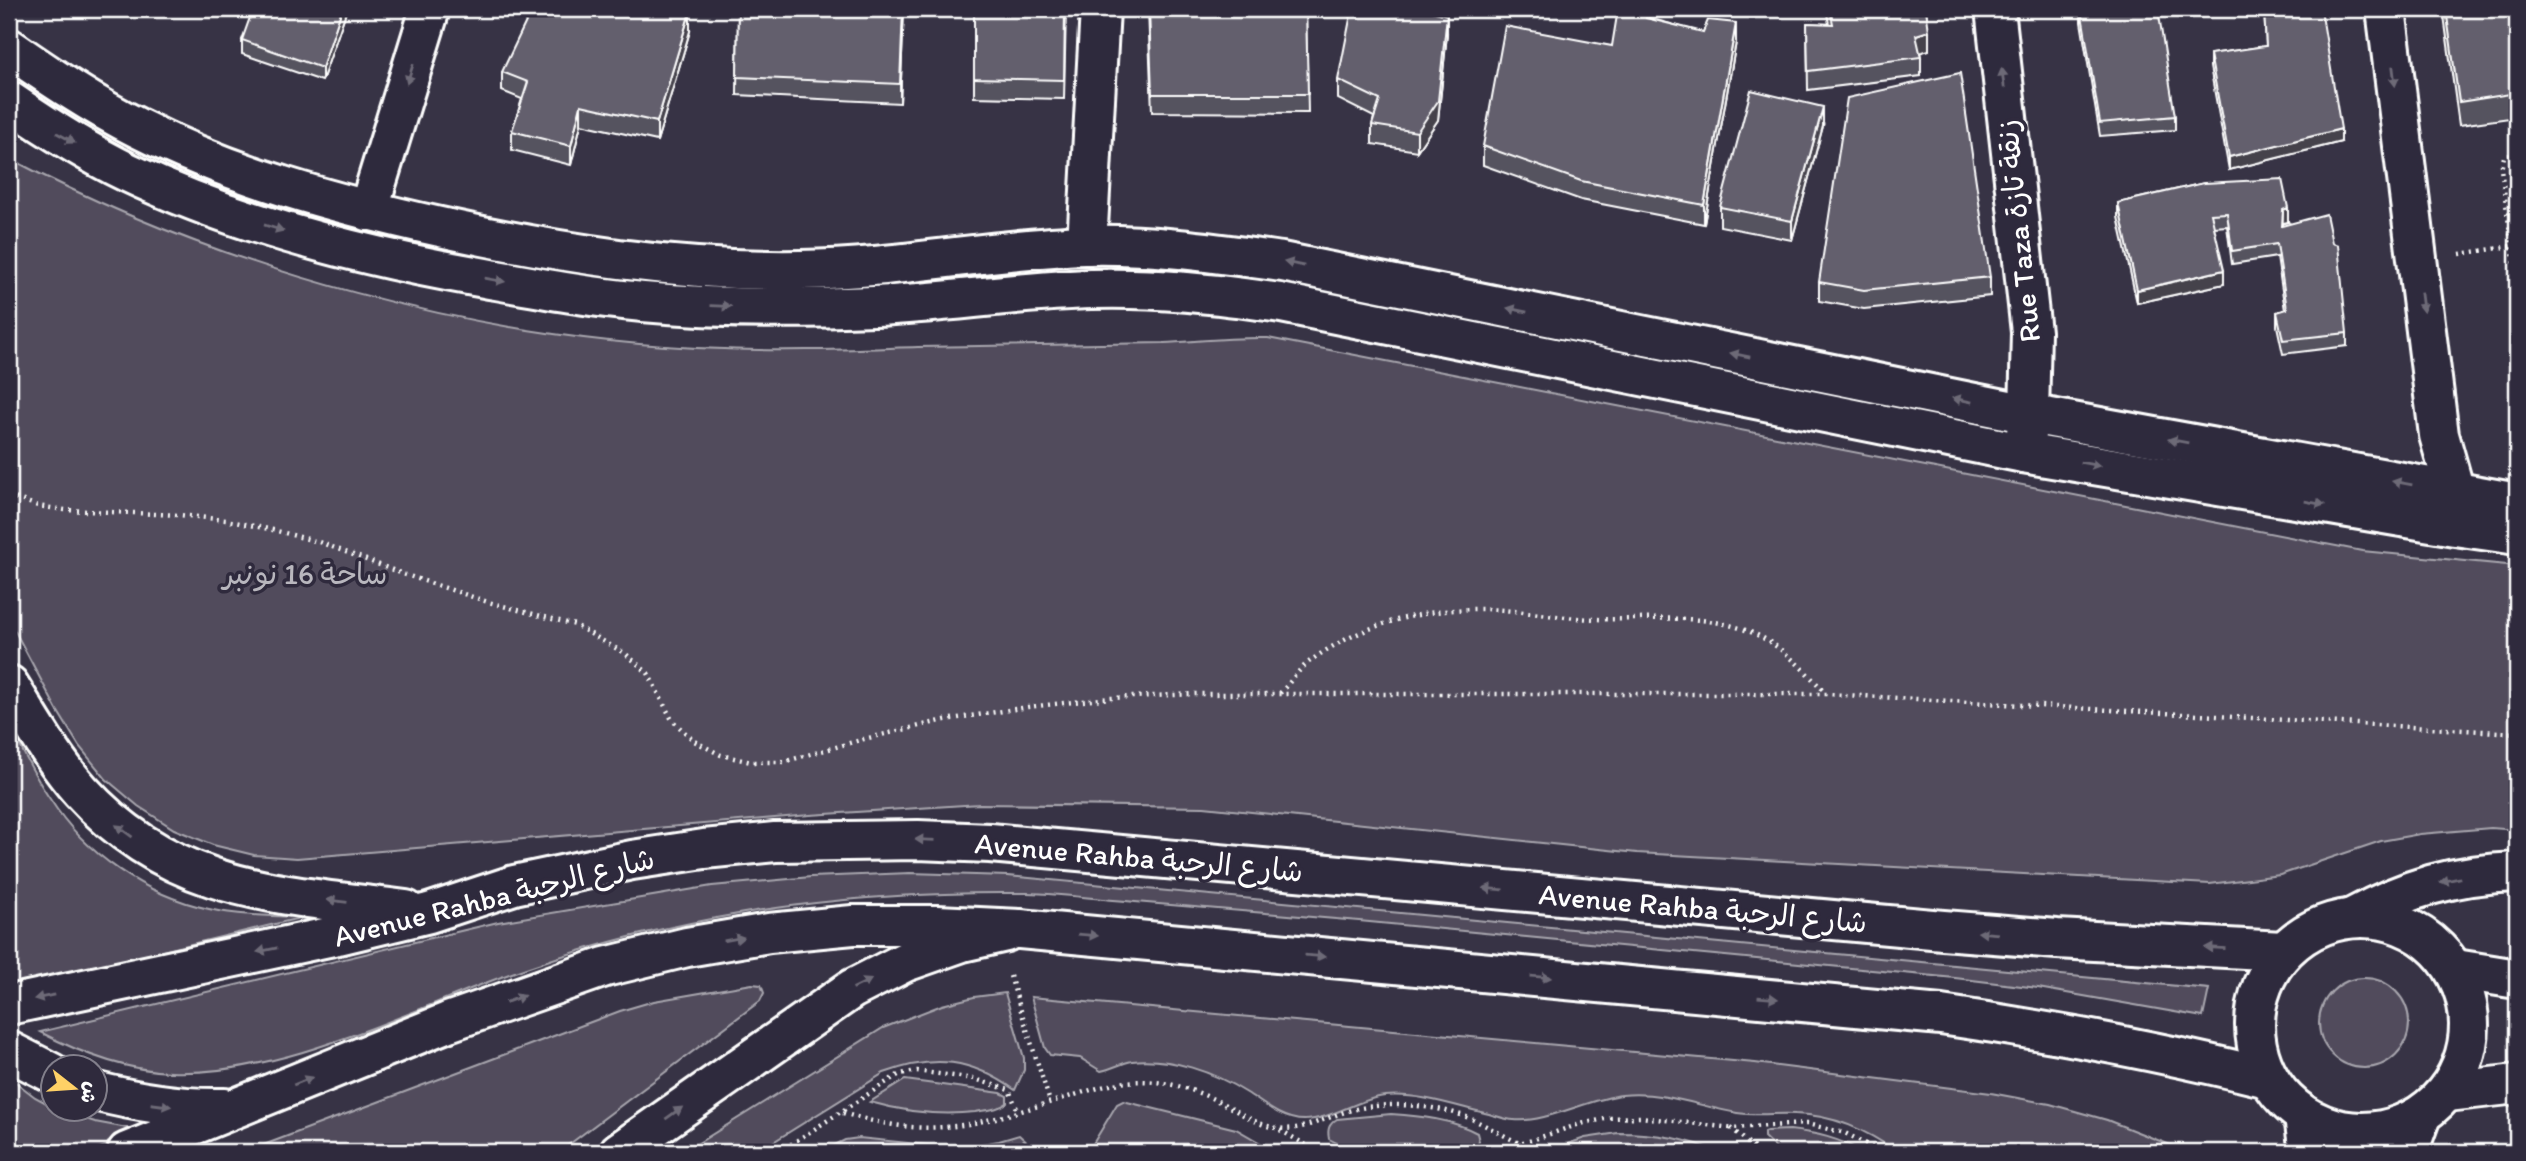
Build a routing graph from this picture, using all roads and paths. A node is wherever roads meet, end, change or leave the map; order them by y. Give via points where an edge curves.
1 (430, 9) edge
2 (1100, 9) edge
3 (1995, 9) edge
4 (2386, 9) edge
5 (9, 48) edge
6 (9, 101) edge
7 (2517, 153) edge
8 (368, 211) junction
9 (1087, 245) junction
10 (2512, 246) junction
11 (2459, 254) dead end
12 (2517, 281) edge
13 (2029, 414) junction
14 (2023, 453) junction
15 (9, 496) edge
16 (2517, 503) edge
17 (2455, 509) junction
18 (2517, 534) edge
19 (9, 685) edge
20 (1280, 693) junction
21 (1827, 694) junction
22 (2517, 733) edge
23 (2517, 872) edge
24 (429, 913) junction
25 (2352, 918) junction
26 (1009, 932) junction
27 (2283, 951) junction
28 (2455, 969) junction
29 (2517, 979) edge
30 (9, 1005) edge
31 (9, 1051) edge
32 (38, 1066) edge
33 (2267, 1078) junction
34 (2517, 1084) edge
35 (108, 1094) edge
36 (1051, 1102) junction
37 (2434, 1104) junction
38 (240, 1107) junction
39 (1018, 1111) junction
40 (843, 1113) junction
41 (1277, 1128) junction
42 (1731, 1128) junction
43 (2307, 1135) edge
44 (1521, 1144) junction
45 (127, 1152) edge
46 (619, 1152) edge
47 (779, 1152) edge
48 (1318, 1152) edge
49 (1496, 1152) edge
50 (1759, 1152) edge
51 (1882, 1152) edge
52 (2408, 1152) edge

1 -> 8 main road
2 - 9 main road
13 -> 3 main road, Rue Taza زنقة تازة via 2031,332
4 -> 17 main road via 2439,435
5 - 8 main road via 74,93 153,135 224,166
6 -> 14 main road via 126,172 212,208 393,261 567,293 656,303 784,307 874,306 1092,289 1219,294
7 - 10 path via 2504,157 2501,169
8 - 9 main road via 581,254 725,268 870,268
13 -> 9 main road via 1282,262
10 - 11 path
10 - 12 path
13 - 14 main road, Rue Taza زنقة تازة
17 -> 13 main road
14 -> 17 main road
15 - 20 path via 65,510 179,514 273,530 488,602 575,625 626,654 648,673 671,720 694,741 721,755 751,762 783,762 931,723 1028,707 1111,698
16 - 17 main road
17 - 18 main road
24 -> 19 main road via 262,892 211,879 162,857 118,827 80,790
20 - 21 path
20 - 21 path via 1308,663 1374,627 1448,610 1485,609 1594,619 1723,623 1791,656
21 - 22 path
23 -> 25 main road via 2414,888
27 -> 24 main road, Avenue Rahba شارع الرحبة via 1981,933 918,839 775,842 704,849 514,886
24 -> 30 main road, Avenue Rahba شارع الرحبة
25 - 27 main road via 2327,923
25 - 28 main road via 2382,919 2411,929 2435,945
26 -> 33 main road via 1941,1014 2146,1049
26 - 36 path
38 -> 26 main road via 474,1013 605,967 687,947 853,925 937,925
46 -> 26 main road via 852,989 905,962
27 - 33 main road via 2265,979 2256,1012 2256,1046
28 - 29 main road
28 - 37 main road via 2467,999 2470,1031 2463,1064
31 - 32 main road
33 - 43 main road
34 - 37 main road
35 -> 38 main road via 167,1106
36 - 39 path
36 - 41 path via 1128,1082 1153,1082 1201,1092
37 - 43 main road via 2399,1127 2351,1133 2327,1127
37 - 52 main road
38 - 45 main road
39 - 40 path via 950,1128 880,1124
39 - 40 path via 1004,1087 917,1071 900,1074
40 - 47 path
41 - 44 path via 1306,1127 1378,1106 1408,1106 1465,1116
41 - 48 path
42 - 44 path via 1611,1118
42 - 50 path
42 - 51 path via 1807,1124 1845,1133
44 - 49 path

